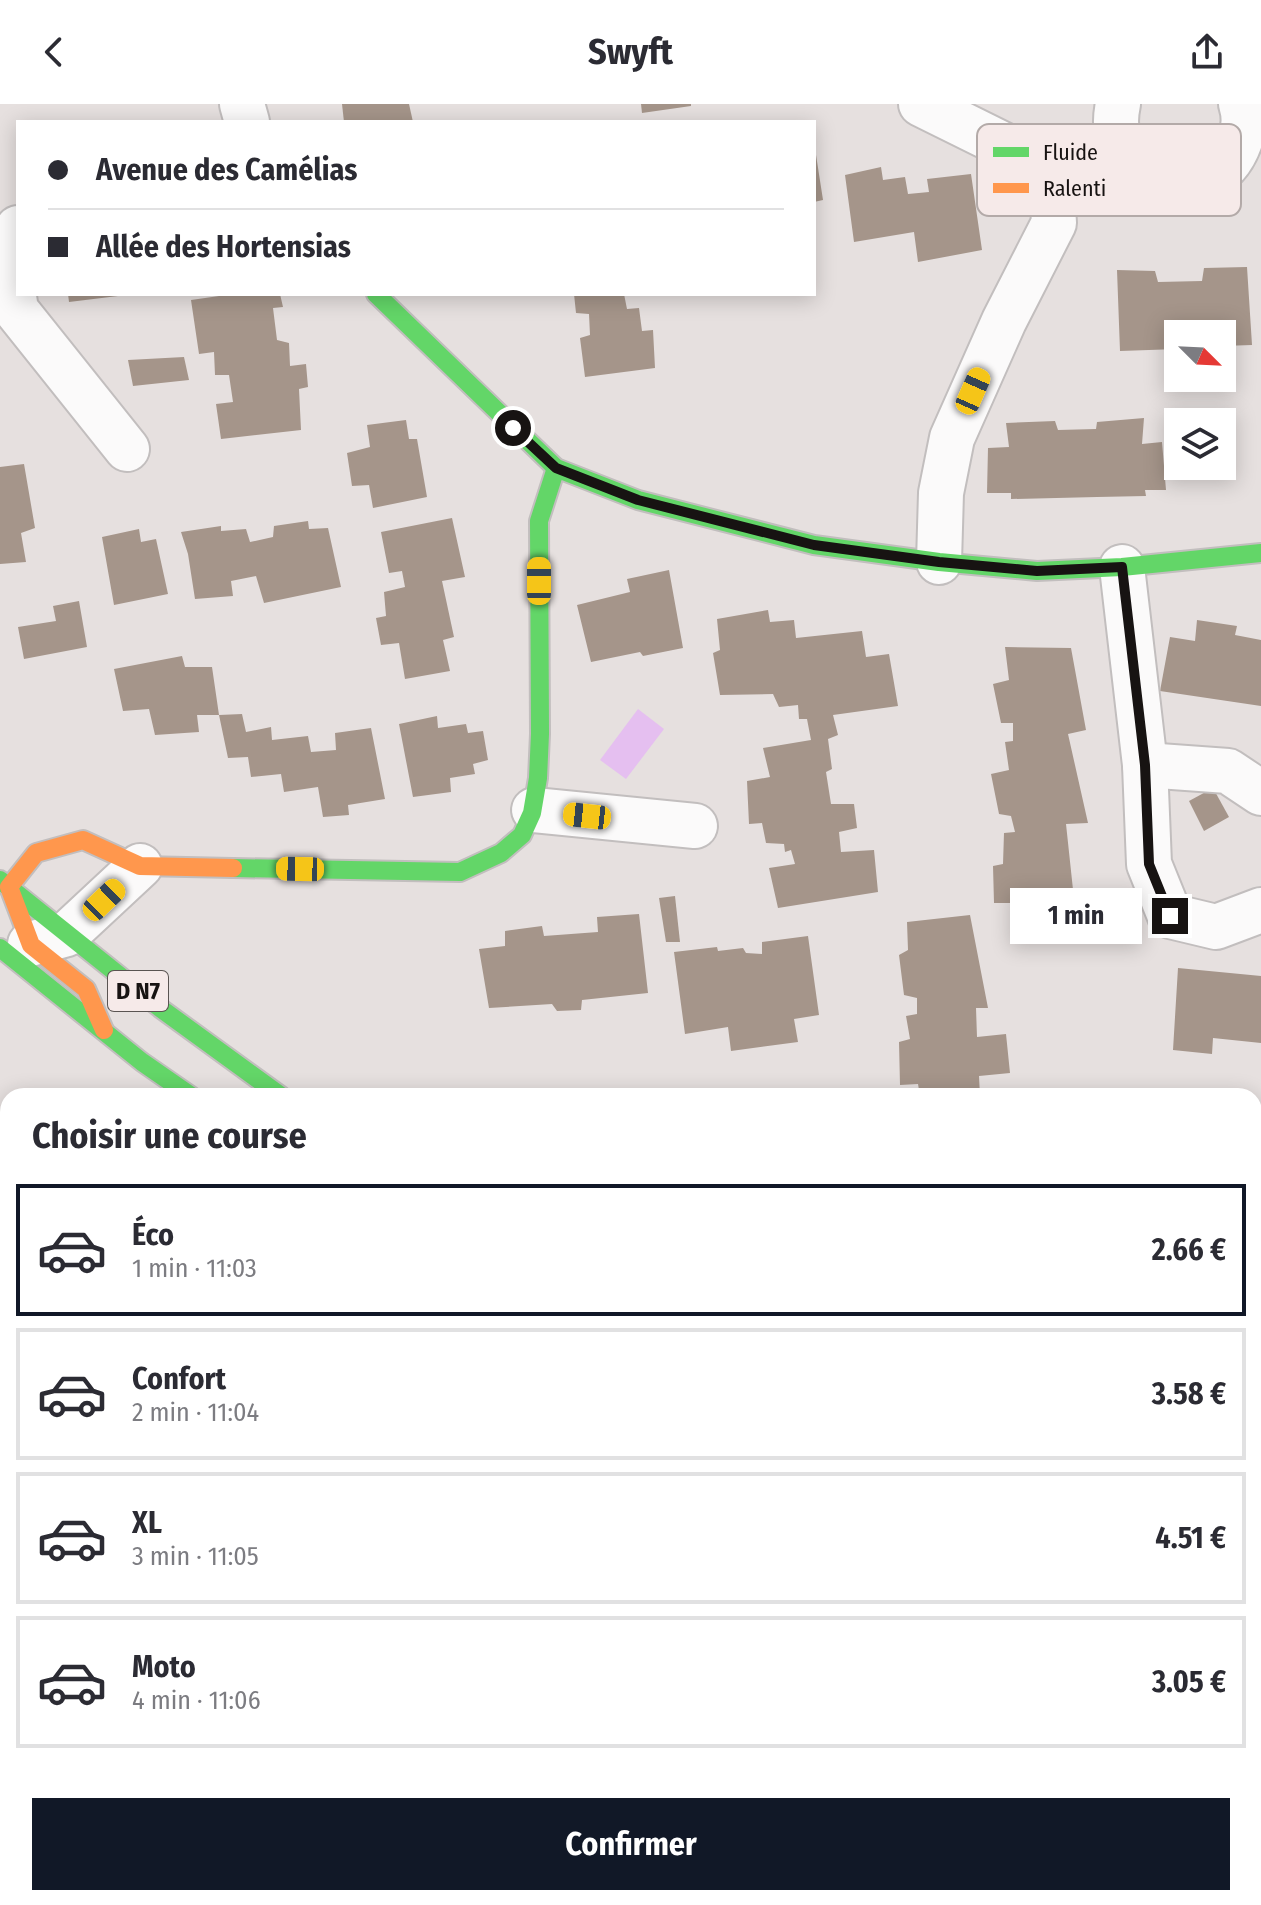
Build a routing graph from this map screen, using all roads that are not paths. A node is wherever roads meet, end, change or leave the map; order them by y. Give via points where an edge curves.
1 (921, 104) edge
2 (1118, 104) edge
3 (1241, 104) edge
4 (1116, 124) edge
5 (977, 132) edge
6 (1241, 138) edge
7 (1054, 216) edge
8 (16, 232) edge
9 (378, 296) edge
10 (127, 449) dead end
11 (556, 468) junction
12 (1261, 553) edge
13 (939, 562) junction
14 (1122, 567) junction
15 (1145, 765) junction
16 (1261, 793) edge
17 (534, 810) junction
18 (695, 826) dead end
19 (140, 866) junction
20 (1261, 910) edge
21 (18, 919) edge
22 (104, 1030) junction
23 (180, 1088) edge
24 (270, 1088) edge

1 - 5 street
2 - 4 street
3 - 6 street
7 - 13 street via 952,438 941,493
8 - 10 street via 7,249 16,310
9 - 11 street
11 - 13 street via 638,500 814,545
11 - 17 street via 539,519
12 - 14 street
13 - 14 street via 1037,571
14 - 15 street
15 - 16 street via 1228,771
15 - 20 street via 1149,864 1170,916 1216,927
17 - 18 street
17 - 19 street via 523,834 497,856 460,872
19 - 21 street
19 - 21 street via 83,840 36,853
21 - 22 street, D N7
21 - 22 street via 86,989
21 - 24 street, D N7 via 160,1008
22 - 23 street, D N7

